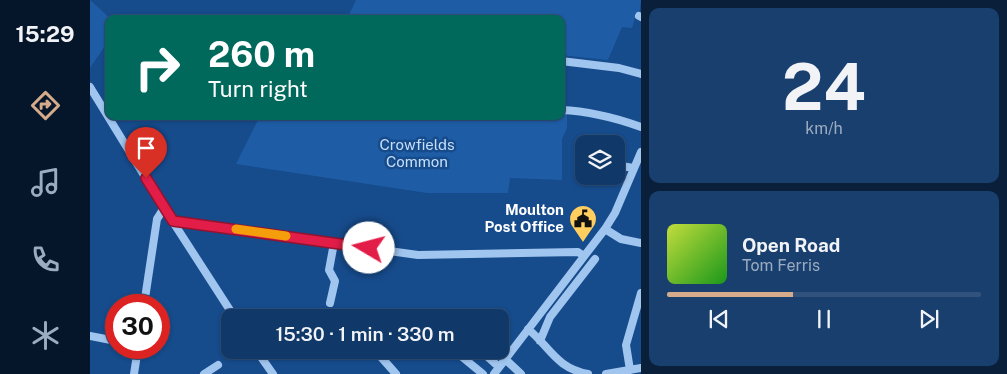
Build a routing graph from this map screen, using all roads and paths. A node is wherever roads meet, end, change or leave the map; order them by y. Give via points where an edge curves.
1 (565, 61) edge
2 (641, 74) edge
3 (90, 87) edge
4 (565, 110) edge
5 (105, 112) edge
6 (110, 120) edge
7 (641, 127) edge
8 (641, 152) edge
9 (625, 166) edge
10 (634, 168) junction
11 (164, 208) junction
12 (173, 221) junction
13 (605, 229) junction
14 (334, 243) junction
15 (635, 245) edge
16 (584, 256) junction
17 (594, 264) dead end
18 (641, 293) edge
19 (146, 294) edge
20 (330, 303) dead end
21 (229, 309) edge
22 (528, 329) junction
23 (90, 336) edge
24 (105, 339) edge
25 (540, 341) junction
26 (509, 354) edge
27 (136, 359) edge
28 (262, 359) edge
29 (383, 359) edge
30 (465, 359) edge
31 (490, 359) edge
32 (505, 359) joint
33 (218, 365) dead end
34 (499, 367) junction
35 (641, 368) edge
36 (630, 370) junction
37 (208, 373) edge
38 (134, 374) edge
39 (273, 374) edge
40 (396, 374) edge
41 (483, 374) edge
42 (494, 374) edge
43 (521, 374) edge
44 (588, 374) edge
45 (606, 374) edge

1 - 2 street
3 - 5 street
4 - 7 street
6 - 11 street
8 - 10 street
9 - 10 street
10 - 13 street
11 - 12 street
11 - 19 street via 157,219
12 - 14 street
12 - 21 street
13 - 15 street
13 - 16 street
14 - 16 street via 427,256 578,252
14 - 20 street via 329,270 335,281
16 - 22 street
17 - 25 street via 550,318
18 - 36 street via 626,345
22 - 25 street
22 - 26 street
23 - 24 street
25 - 44 street via 562,364
27 - 38 street
28 - 39 street
29 - 40 street
30 - 41 street
31 - 34 street
32 - 34 street
32 - 43 street
33 - 37 street
34 - 42 street
35 - 36 street
36 - 45 street

